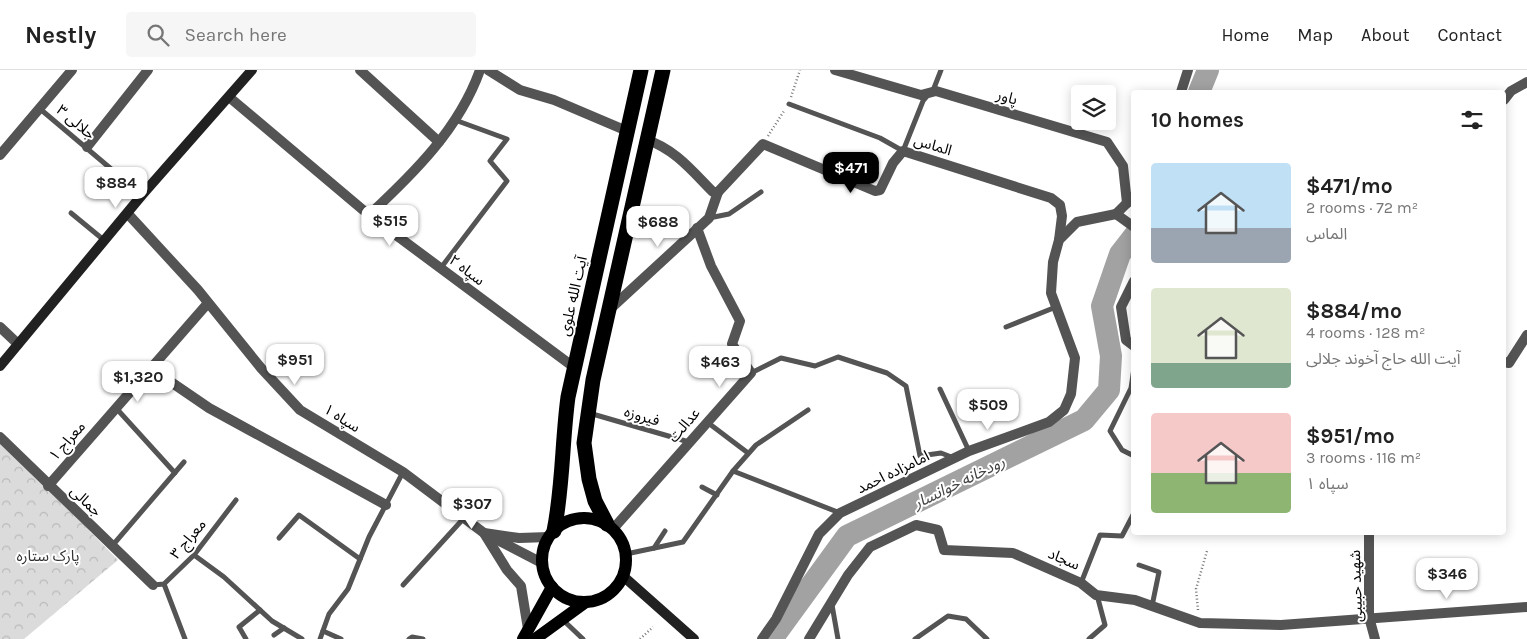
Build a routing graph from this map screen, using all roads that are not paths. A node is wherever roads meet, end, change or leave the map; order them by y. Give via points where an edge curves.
1 (72, 70) edge
2 (148, 70) edge
3 (252, 70) edge
4 (360, 70) edge
5 (480, 70) edge
6 (488, 70) edge
7 (641, 70) edge
8 (663, 70) edge
9 (835, 70) edge
10 (941, 70) edge
11 (1188, 70) edge
12 (1527, 82) edge
13 (1182, 90) edge
14 (929, 93) junction
15 (228, 97) junction
16 (1506, 97) edge
17 (789, 104) dead end
18 (39, 108) junction
19 (455, 120) junction
20 (627, 130) junction
21 (647, 140) junction
22 (439, 142) junction
23 (87, 147) junction
24 (904, 151) junction
25 (0, 155) edge
26 (718, 192) junction
27 (761, 192) dead end
28 (142, 195) junction
29 (1130, 200) edge
30 (72, 213) dead end
31 (128, 214) junction
32 (1116, 214) junction
33 (369, 216) junction
34 (709, 218) junction
35 (1131, 225) edge
36 (697, 228) junction
37 (1059, 240) junction
38 (105, 241) junction
39 (440, 269) junction
40 (1131, 287) edge
41 (208, 303) junction
42 (1056, 307) junction
43 (609, 311) junction
44 (0, 327) edge
45 (1006, 327) dead end
46 (1527, 335) edge
47 (18, 344) junction
48 (1131, 344) edge
49 (1506, 362) edge
50 (0, 366) edge
51 (154, 366) junction
52 (574, 368) junction
53 (751, 373) junction
54 (1131, 383) edge
55 (940, 390) dead end
56 (116, 408) junction
57 (808, 410) dead end
58 (588, 413) junction
59 (707, 422) junction
60 (0, 437) edge
61 (690, 442) junction
62 (969, 451) junction
63 (748, 453) junction
64 (1131, 454) edge
65 (954, 459) junction
66 (184, 462) dead end
67 (733, 471) junction
68 (403, 472) junction
69 (175, 473) junction
70 (48, 486) junction
71 (702, 487) dead end
72 (717, 495) junction
73 (236, 500) dead end
74 (386, 506) junction
75 (840, 513) junction
76 (464, 518) junction
77 (1131, 519) edge
78 (610, 527) junction
79 (665, 531) dead end
80 (484, 533) junction
81 (551, 534) junction
82 (1369, 535) edge
83 (279, 538) dead end
84 (112, 546) junction
85 (654, 549) junction
86 (626, 554) junction
87 (194, 555) junction
88 (360, 560) junction
89 (542, 563) junction
90 (1139, 566) dead end
91 (623, 576) junction
92 (1082, 583) junction
93 (164, 584) junction
94 (153, 585) joint
95 (403, 585) dead end
96 (552, 587) junction
97 (1096, 595) junction
98 (586, 602) junction
99 (831, 602) junction
100 (1152, 606) junction
101 (1527, 607) edge
102 (260, 610) junction
103 (1369, 617) junction
104 (562, 620) junction
105 (284, 628) junction
106 (322, 631) junction
107 (274, 635) dead end
108 (529, 636) edge
109 (185, 639) edge
110 (246, 639) edge
111 (302, 639) edge
112 (320, 639) edge
113 (341, 639) edge
114 (409, 639) edge
115 (423, 639) edge
116 (583, 639) edge
117 (694, 639) edge
118 (762, 639) edge
119 (809, 639) edge
120 (838, 639) edge
121 (915, 639) edge
122 (987, 639) edge
123 (1089, 639) edge
124 (1375, 639) edge

1 - 18 street
2 - 23 street
3 - 15 street
4 - 22 street
5 - 19 street via 473,90
6 - 20 street via 520,90 554,100
7 - 20 highway, آیت الله علوی
8 - 21 highway
9 - 14 street, پاور via 921,95
10 - 14 lane
11 - 13 street
12 - 16 street
14 - 24 lane
14 - 29 street, پاور via 936,92 1106,142 1124,166
15 - 28 street
15 - 33 street, سپاه ۲
17 - 24 lane via 880,138
18 - 23 lane, جلالی ۳
18 - 25 street
19 - 22 street
19 - 39 lane via 507,139 490,161 507,181
20 - 52 highway, آیت الله علوی
21 - 26 street via 673,152 713,192
21 - 43 highway
22 - 33 street via 409,178
23 - 28 lane, جلالی ۳
24 - 26 street, الماس via 893,163 880,190 875,191 763,144
24 - 37 street, الماس via 1051,198 1060,205
26 - 34 street
27 - 34 lane via 729,214
28 - 31 street
29 - 32 street
30 - 38 lane
31 - 38 street
31 - 41 street, سپاه ۱
32 - 35 street
32 - 37 street via 1077,222
33 - 39 street, سپاه ۲
34 - 36 street
36 - 43 street
36 - 53 street via 711,266 740,321 732,344
37 - 42 street, امامزاده احمد via 1053,262 1051,293
38 - 47 street
39 - 52 street, سپاه ۲
40 - 48 street via 1121,307 1126,340
41 - 51 street, معراج ۱
41 - 68 street, سپاه ۱ via 300,410
42 - 45 lane
42 - 62 street, امامزاده احمد via 1075,358 1071,394 1064,410 1049,422
43 - 58 highway
44 - 47 street
46 - 49 street via 1509,363
47 - 50 street
51 - 56 street, معراج ۱
51 - 74 street via 168,380 209,408
52 - 81 highway, آیت الله علوی via 563,439 559,506
53 - 59 street, عدالت
53 - 65 lane via 781,358 815,366 838,356 887,373 906,386 920,456 941,453
54 - 64 lane via 1110,431 1122,450
55 - 62 lane
56 - 69 lane
56 - 70 street, معراج ۱
57 - 63 lane
58 - 61 lane, فیروزه
58 - 78 highway via 584,443 589,479 595,502
59 - 61 street, عدالت
59 - 63 lane
60 - 70 street, جمالی
61 - 78 street, عدالت
62 - 65 street, امامزاده احمد
63 - 67 lane
65 - 75 street, امامزاده احمد
66 - 69 lane
67 - 72 lane
67 - 75 lane
68 - 74 lane
68 - 76 street, سپاه ۱
69 - 84 lane
70 - 84 street, جمالی
71 - 72 lane
72 - 85 lane via 683,542
73 - 87 lane, معراج ۳
74 - 88 lane
75 - 118 street, امامزاده احمد via 819,534 776,619
76 - 80 street, سپاه ۱
76 - 95 lane
77 - 92 lane via 1122,536 1100,535
78 - 81 main road via 591,518 573,519
78 - 86 main road via 622,540
79 - 85 lane
80 - 81 street via 519,538
80 - 89 street
80 - 108 street via 521,586
81 - 89 main road
82 - 103 street, شهید حبیبی
83 - 88 lane via 299,515
84 - 94 street, جمالی
85 - 86 lane
86 - 91 main road
87 - 93 lane, معراج ۳
87 - 102 lane
88 - 106 lane via 348,589 329,614
89 - 96 main road
90 - 100 lane via 1159,572
91 - 98 main road via 609,595
91 - 117 street
92 - 97 street, سجاد
92 - 99 street, سجاد via 1012,553 944,550 938,530 916,525 870,547
93 - 94 lane
93 - 109 lane
96 - 98 main road via 567,599
96 - 108 main road
97 - 100 street via 1135,600
97 - 123 lane via 1105,625
98 - 104 main road
99 - 119 street, سجاد
99 - 120 lane
100 - 103 street via 1200,624 1281,625
101 - 103 street
102 - 105 lane
102 - 110 lane via 238,627
103 - 124 street, شهید حبیبی
104 - 108 main road
104 - 116 lane
105 - 107 lane
105 - 111 lane
106 - 112 lane
106 - 113 lane
114 - 115 lane
121 - 122 lane via 948,616 966,619

